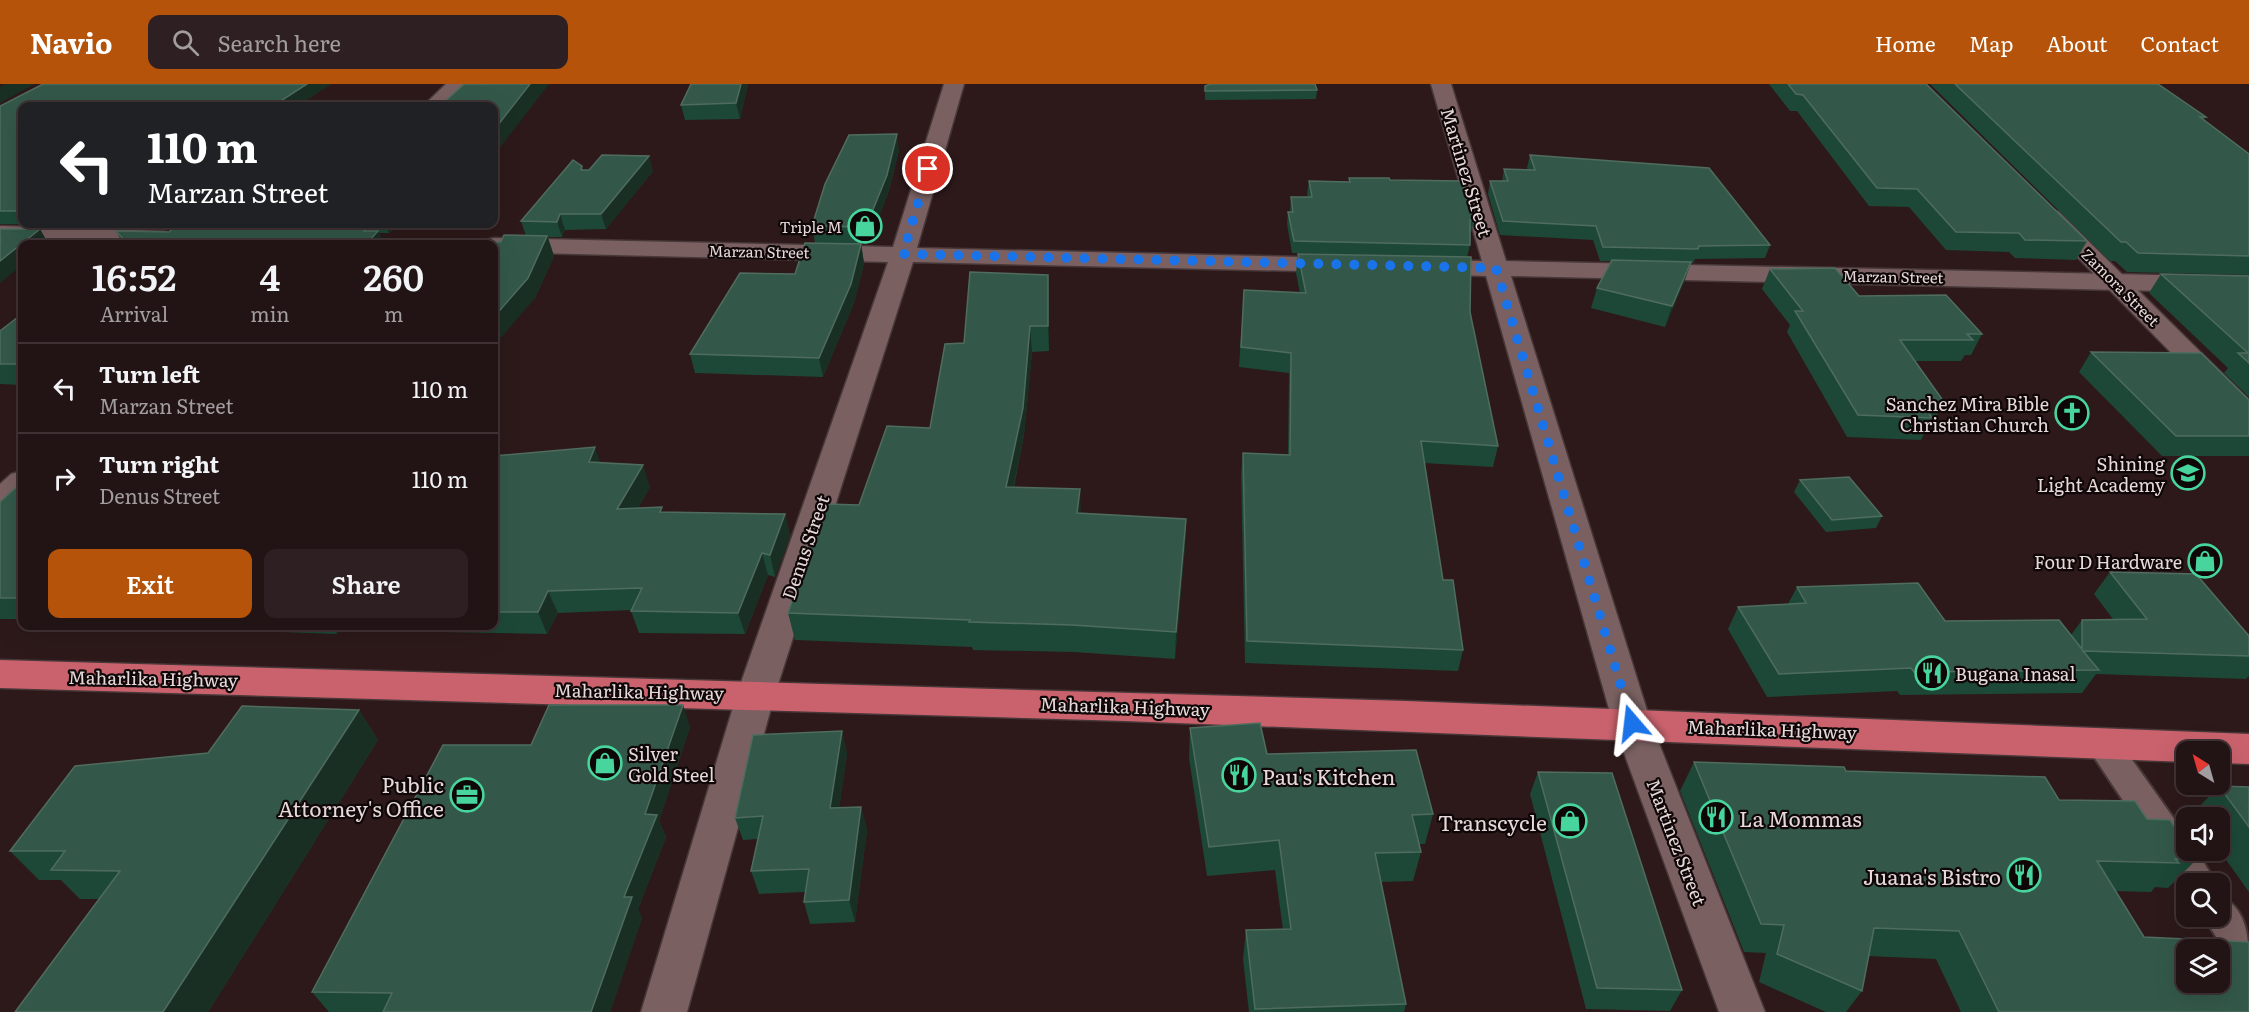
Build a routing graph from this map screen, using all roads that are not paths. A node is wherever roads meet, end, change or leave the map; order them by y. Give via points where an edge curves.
1 (457, 84) edge
2 (954, 84) edge
3 (1441, 84) edge
4 (437, 102) edge
5 (2032, 199) edge
6 (0, 233) edge
7 (186, 238) edge
8 (498, 245) edge
9 (903, 254) junction
10 (1366, 265) edge
11 (1401, 266) edge
12 (1496, 268) junction
13 (2115, 281) junction
14 (2249, 285) edge
15 (2249, 416) edge
16 (18, 485) edge
17 (0, 501) edge
18 (0, 674) edge
19 (756, 694) junction
20 (1632, 723) junction
21 (2101, 742) junction
22 (2249, 749) edge
23 (2191, 873) edge
24 (2230, 927) edge
25 (2249, 955) edge
26 (664, 1012) edge
27 (1742, 1012) edge

1 - 4 street
2 - 9 street, Denus Street
3 - 12 street, Martinez Street
5 - 13 street, Zamora Street
6 - 7 street
8 - 9 street, Marzan Street
9 - 10 street, Marzan Street
9 - 19 street, Denus Street
11 - 12 street, Marzan Street
12 - 13 street, Marzan Street
12 - 20 street, Martinez Street
13 - 14 street, Marzan Street
13 - 15 street, Zamora Street
16 - 17 street
18 - 19 highway, Maharlika Highway
19 - 20 highway, Maharlika Highway
19 - 26 street, Denus Street
20 - 21 highway, Maharlika Highway
20 - 27 street, Martinez Street
21 - 22 highway, Maharlika Highway
21 - 23 lane
24 - 25 lane

